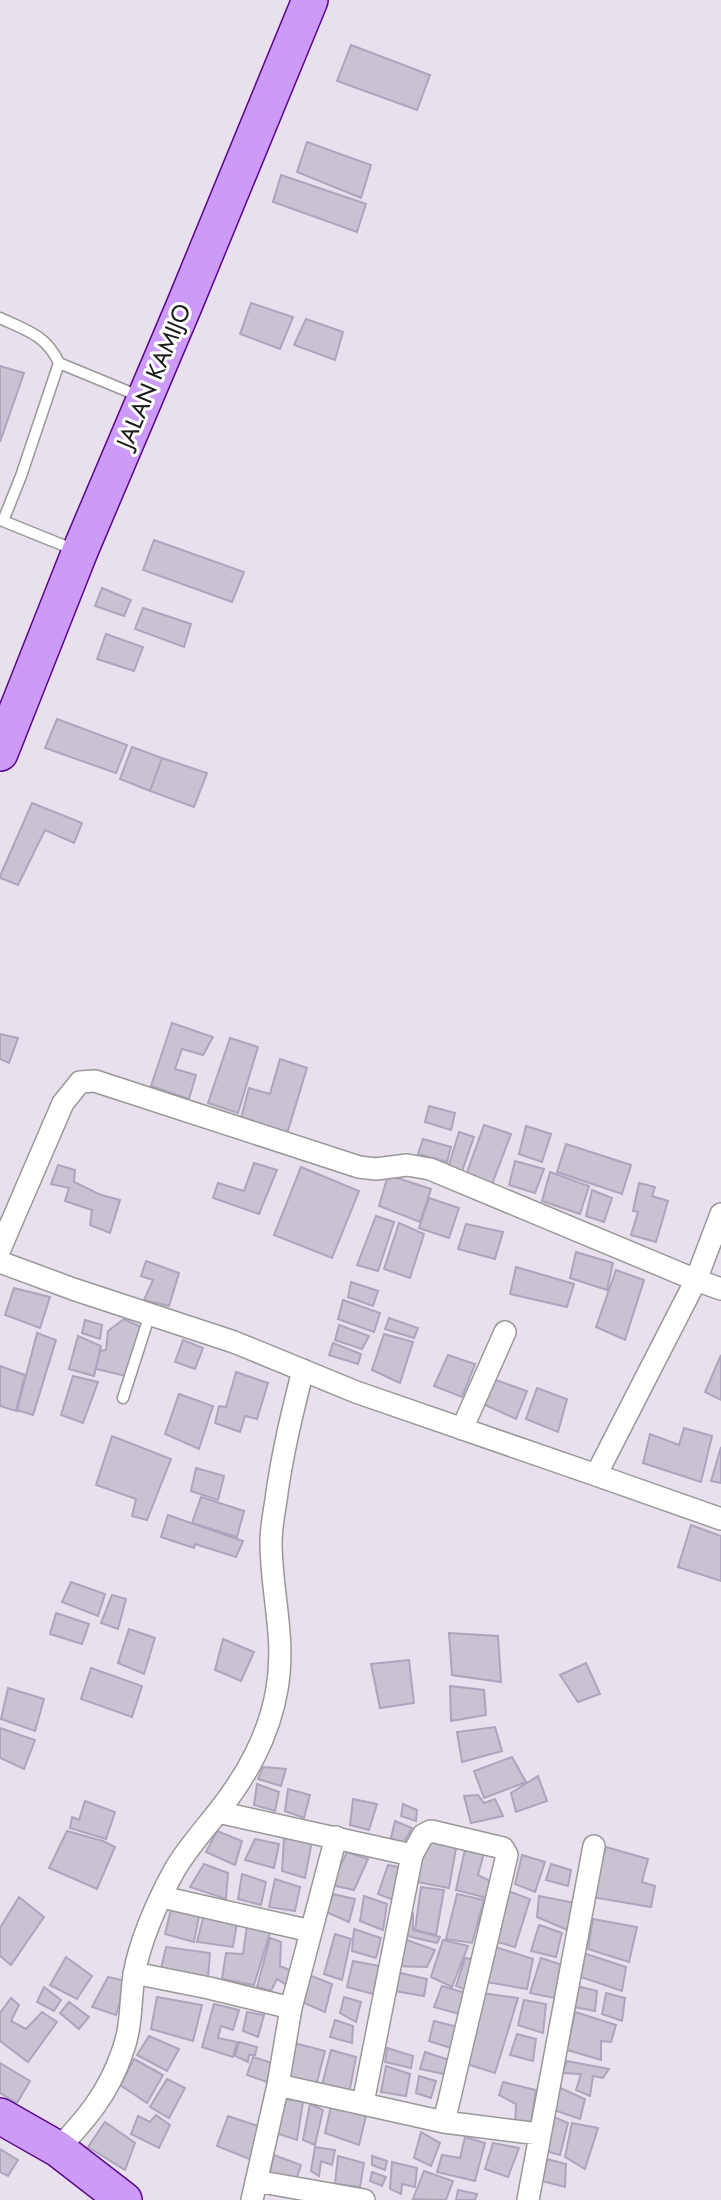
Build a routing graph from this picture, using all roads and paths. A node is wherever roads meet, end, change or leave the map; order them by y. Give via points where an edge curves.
1 (310, 0) edge
2 (0, 318) edge
3 (59, 363) junction
4 (145, 399) junction
5 (2, 521) edge
6 (80, 551) junction
7 (0, 753) edge
8 (721, 1214) edge
9 (0, 1249) edge
10 (0, 1262) edge
11 (696, 1280) junction
12 (721, 1289) edge
13 (150, 1314) junction
14 (505, 1332) dead end
15 (303, 1370) junction
16 (124, 1398) dead end
17 (462, 1429) junction
18 (596, 1475) junction
19 (721, 1519) edge
20 (218, 1812) junction
21 (336, 1837) junction
22 (594, 1846) dead end
23 (412, 1855) junction
24 (162, 1898) junction
25 (311, 1931) junction
26 (134, 1973) junction
27 (291, 2008) junction
28 (278, 2085) junction
29 (363, 2103) junction
30 (0, 2116) edge
31 (444, 2122) junction
32 (539, 2134) junction
33 (58, 2149) junction
34 (254, 2191) edge
35 (124, 2200) edge
36 (364, 2200) edge
37 (528, 2200) edge

1 - 4 main road, JALAN KAMIJO
2 - 3 lane via 46,341
3 - 4 lane
3 - 5 lane
4 - 6 main road, JALAN KAMIJO
5 - 6 lane
6 - 7 main road, JALAN KAMIJO
8 - 11 street
9 - 11 street via 63,1103 80,1082 95,1081 359,1167 430,1169
10 - 13 street
11 - 12 street
11 - 18 street
13 - 15 street
13 - 16 lane
14 - 17 street
15 - 17 street
15 - 20 street via 282,1452 271,1537 282,1657 277,1691 261,1746
17 - 18 street
18 - 19 street
20 - 21 street
20 - 24 street via 174,1871
21 - 23 street
21 - 25 street
22 - 32 street
23 - 29 street
23 - 31 street via 431,1830 503,1848 507,1855
24 - 25 street
24 - 26 street
25 - 27 street
26 - 27 street
26 - 33 street via 123,2053 90,2114
27 - 28 street
28 - 29 street
28 - 34 street
29 - 31 street
30 - 33 main road
31 - 32 street
32 - 37 street
33 - 35 main road
34 - 36 street

